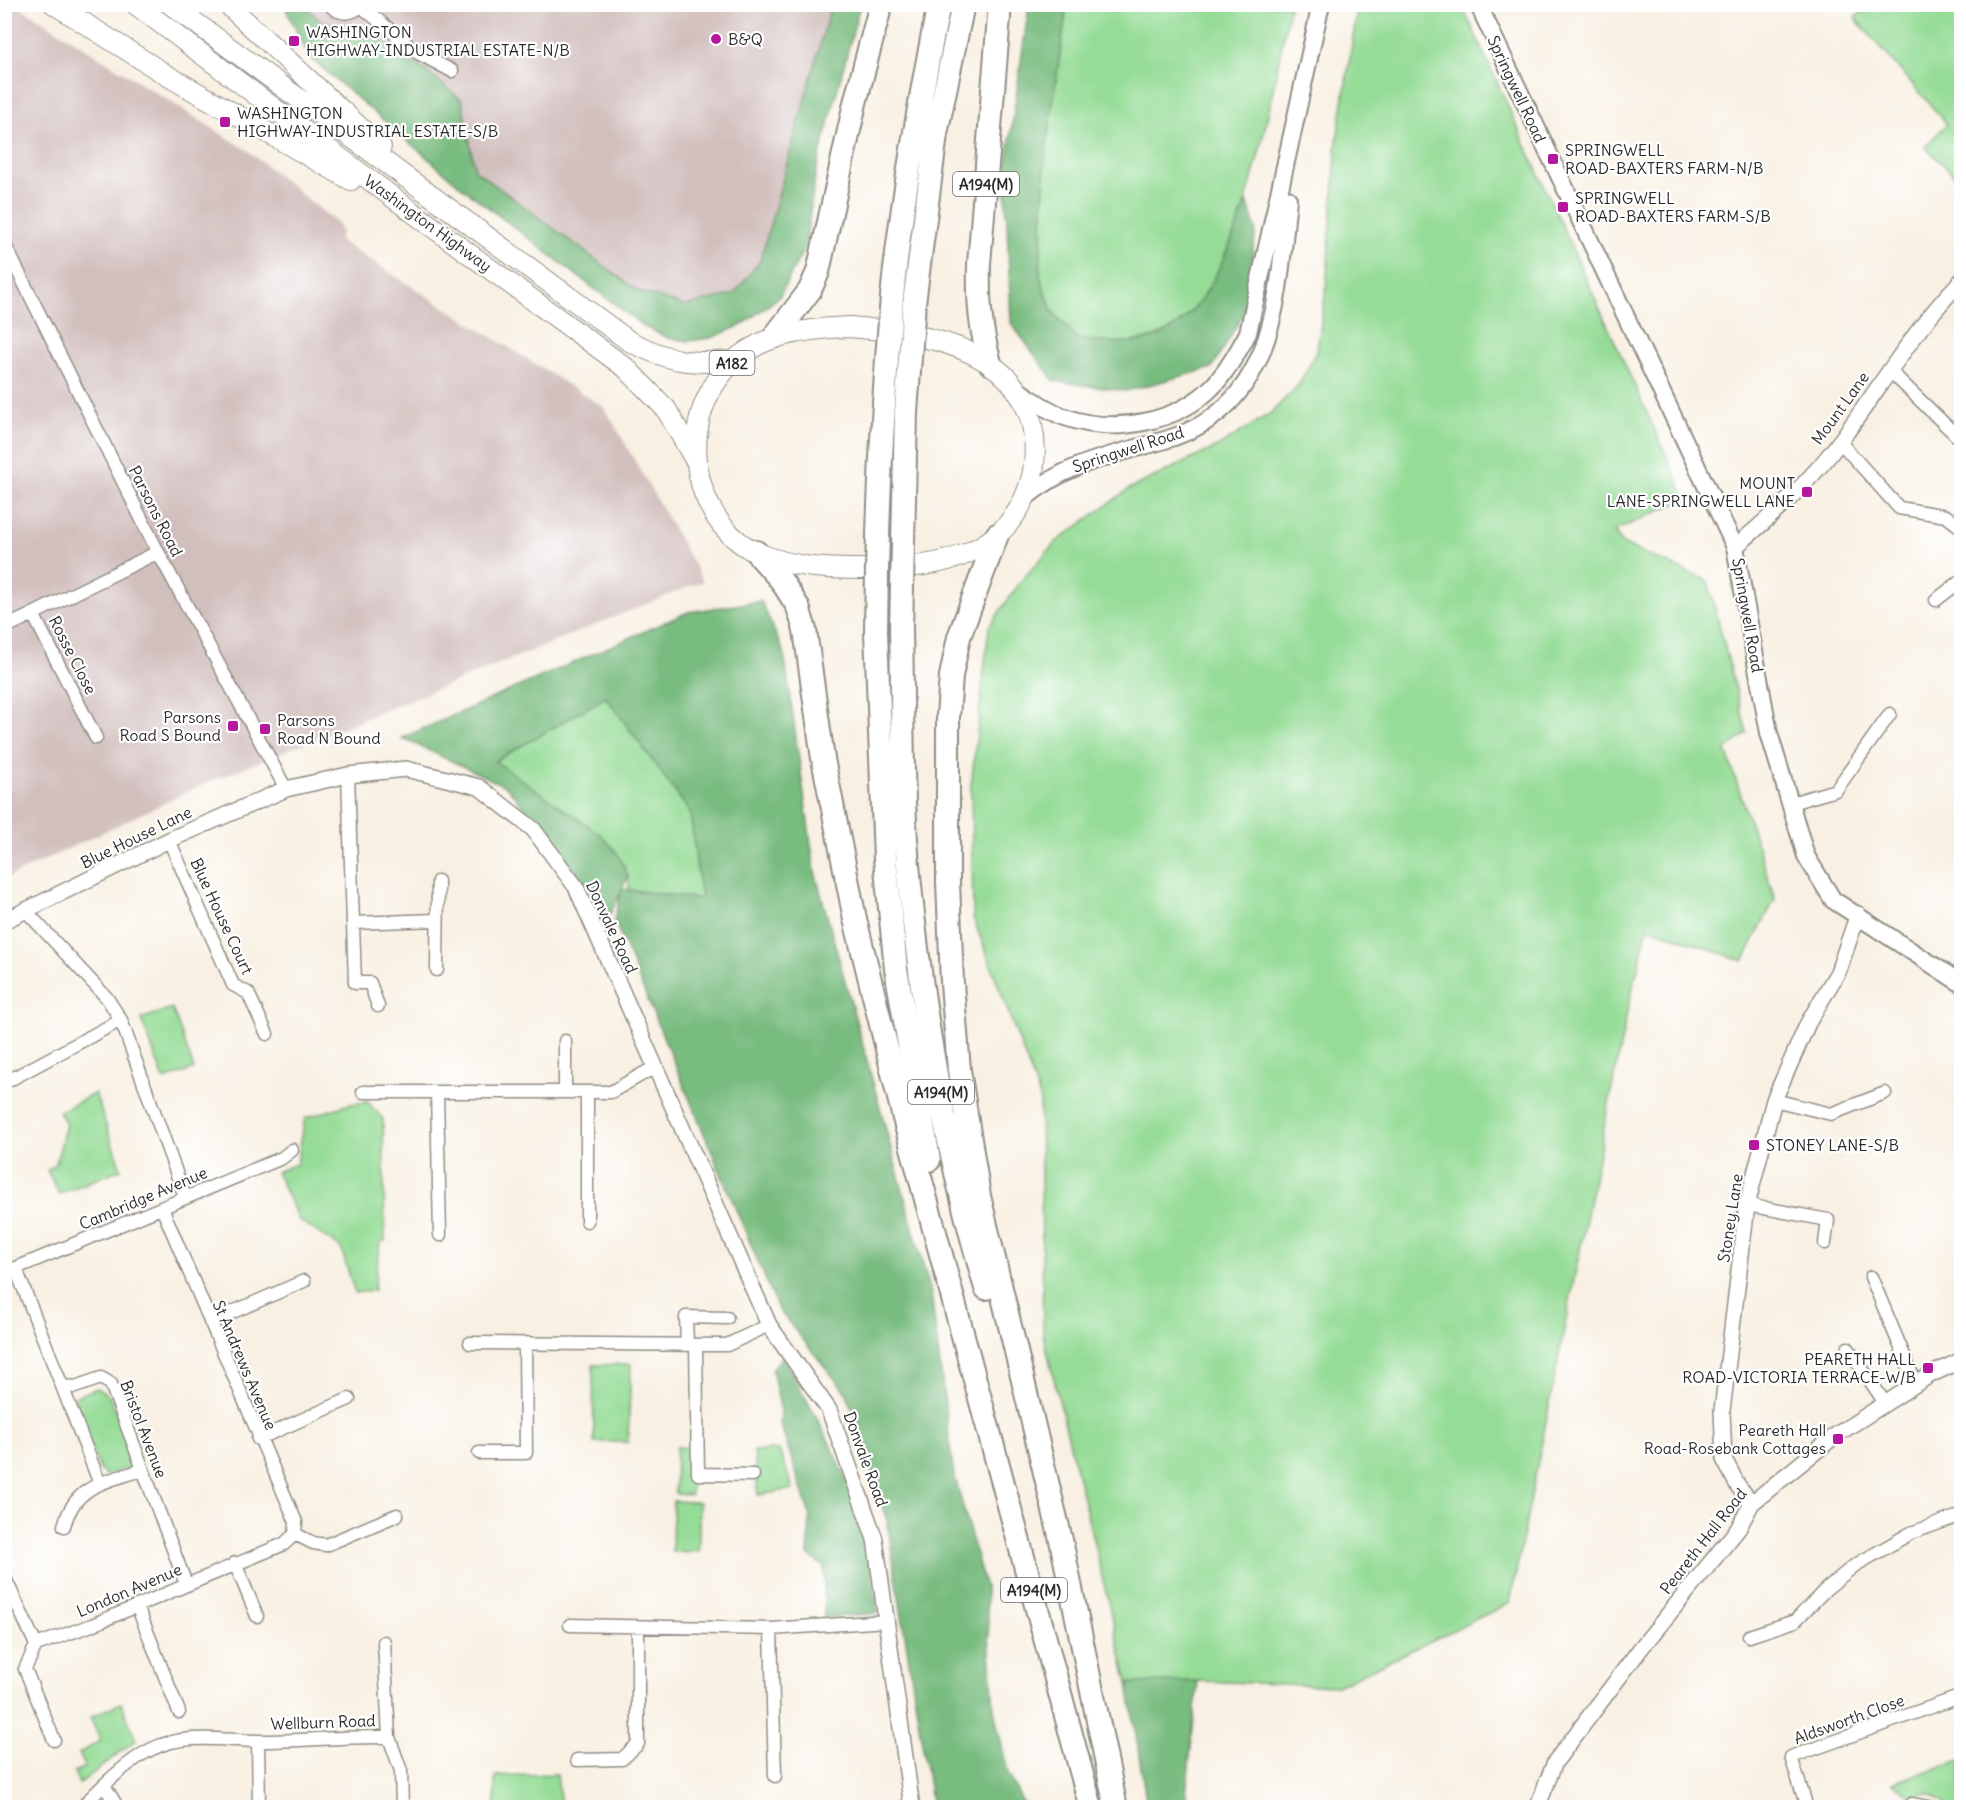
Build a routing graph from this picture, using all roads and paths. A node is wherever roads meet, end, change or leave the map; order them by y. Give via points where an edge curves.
1 (54, 4) edge
2 (135, 4) edge
3 (170, 4) edge
4 (227, 4) edge
5 (329, 4) edge
6 (881, 4) edge
7 (939, 4) edge
8 (963, 4) edge
9 (1000, 4) edge
10 (1321, 4) edge
11 (1478, 4) edge
12 (362, 5) edge
13 (452, 71) dead end
14 (1295, 126) junction
15 (443, 204) junction
16 (427, 223) junction
17 (4, 243) edge
18 (1962, 280) edge
19 (775, 336) junction
20 (734, 361) junction
21 (990, 363) junction
22 (1889, 370) junction
23 (1016, 389) junction
24 (1962, 441) edge
25 (1840, 442) junction
26 (696, 463) junction
27 (1026, 497) junction
28 (1962, 528) edge
29 (997, 535) junction
30 (1735, 548) junction
31 (158, 552) junction
32 (756, 552) junction
33 (1962, 580) edge
34 (1936, 600) dead end
35 (33, 614) junction
36 (4, 628) edge
37 (1890, 714) dead end
38 (96, 738) dead end
39 (348, 775) junction
40 (286, 789) junction
41 (1791, 803) junction
42 (168, 840) junction
43 (438, 880) dead end
44 (26, 911) junction
45 (1858, 914) junction
46 (437, 920) junction
47 (4, 921) edge
48 (354, 923) junction
49 (437, 970) dead end
50 (1962, 984) edge
51 (378, 1006) dead end
52 (121, 1020) junction
53 (267, 1034) dead end
54 (565, 1041) dead end
55 (655, 1067) junction
56 (4, 1083) edge
57 (363, 1092) dead end
58 (437, 1092) junction
59 (565, 1092) junction
60 (587, 1092) junction
61 (1885, 1093) dead end
62 (1774, 1100) junction
63 (292, 1150) dead end
64 (185, 1197) junction
65 (1747, 1205) junction
66 (162, 1208) junction
67 (587, 1221) dead end
68 (440, 1235) dead end
69 (1825, 1243) dead end
70 (10, 1271) edge
71 (1871, 1277) dead end
72 (304, 1281) dead end
73 (727, 1318) dead end
74 (210, 1322) junction
75 (769, 1325) junction
76 (470, 1343) dead end
77 (525, 1343) junction
78 (692, 1345) junction
79 (1848, 1348) dead end
80 (1962, 1360) edge
81 (975, 1373) junction
82 (1916, 1384) junction
83 (62, 1386) junction
84 (349, 1399) dead end
85 (1885, 1403) junction
86 (258, 1439) junction
87 (478, 1453) dead end
88 (142, 1470) junction
89 (753, 1475) dead end
90 (100, 1485) junction
91 (1752, 1503) junction
92 (397, 1515) dead end
93 (1962, 1515) edge
94 (64, 1526) dead end
95 (295, 1534) junction
96 (1061, 1540) junction
97 (235, 1563) junction
98 (4, 1576) edge
99 (186, 1584) junction
100 (137, 1606) junction
101 (257, 1616) dead end
102 (886, 1621) junction
103 (570, 1625) dead end
104 (638, 1627) junction
105 (771, 1629) junction
106 (1749, 1636) dead end
107 (384, 1642) dead end
108 (36, 1645) junction
109 (1962, 1696) edge
110 (179, 1712) dead end
111 (389, 1737) junction
112 (54, 1740) dead end
113 (258, 1741) junction
114 (576, 1760) dead end
115 (775, 1776) dead end
116 (104, 1785) junction
117 (1805, 1801) dead end
118 (911, 1807) edge
119 (81, 1808) edge
120 (118, 1808) edge
121 (259, 1808) edge
122 (402, 1808) edge
123 (1091, 1808) edge
124 (1116, 1808) edge
125 (1537, 1808) edge
126 (1907, 1808) edge
127 (1933, 1808) edge

1 - 16 main road via 168,76
2 - 16 main road, Washington Highway / A182
3 - 15 main road, Washington Highway / A182
4 - 15 main road
5 - 12 street via 342,13
6 - 19 highway via 818,272 805,297
7 - 81 highway, A194(M), bridge via 898,231 882,419 876,632 885,859 896,969 927,1149
8 - 96 highway, A194(M), bridge via 936,134 914,303 906,412 901,630 907,863 920,975 968,1225
9 - 21 highway, A194(M) via 978,303
10 - 14 main road, Springwell Road
11 - 30 main road, Springwell Road
12 - 13 street via 418,52
14 - 23 main road, Springwell Road via 1248,333 1213,386 1185,406 1152,420 1121,426 1064,417
14 - 27 main road, Springwell Road via 1273,318 1262,355 1245,384 1216,413 1189,430 1065,470
15 - 20 main road, Washington Highway / A182 via 629,341 661,357 689,363
16 - 26 main road, Washington Highway / A182 via 626,368 666,409
17 - 31 street, Parsons Road
18 - 22 street, Mount Lane via 1926,319
19 - 20 main road, A182
19 - 21 main road, A182 via 810,328 890,330 966,350
20 - 26 main road, A182 via 707,398 698,430
21 - 23 main road, A182
22 - 24 street
22 - 25 street, Mount Lane
23 - 27 main road, A182 via 1029,414 1035,442 1034,470
25 - 28 street via 1899,508 1946,516
25 - 30 street, Mount Lane via 1767,520
26 - 32 main road, A182 via 710,505 738,540
27 - 29 main road, A182 via 1014,518
29 - 32 main road, A182 via 970,552 910,566 791,565
29 - 96 highway, A194(M) via 959,637 951,676 948,857 952,983 959,1071 979,1196
30 - 41 main road, Springwell Road via 1769,734
31 - 35 street, Rosse Close
31 - 40 street, Parsons Road
32 - 81 highway, A194(M) via 781,579 798,607 805,630 823,759 855,919 904,1118
33 - 34 street
35 - 36 street
35 - 38 street, Rosse Close
37 - 41 street via 1836,790
39 - 40 street, Donvale Road
39 - 48 street
39 - 55 street, Donvale Road via 406,769 479,788 533,829 576,887
40 - 42 street, Blue House Lane
41 - 45 main road, Springwell Road via 1806,856 1833,900
42 - 44 street, Blue House Lane
42 - 53 street, Blue House Court via 233,986 248,993
43 - 46 street
44 - 47 street, Blue House Lane
44 - 52 street via 107,998
45 - 50 main road, Springwell Road
45 - 62 street, Stoney Lane via 1838,972 1808,1023
46 - 48 street
46 - 49 street
48 - 51 street via 355,982 370,983
52 - 56 street
52 - 64 street
54 - 59 street
55 - 60 street via 611,1092
55 - 75 street, Donvale Road
57 - 58 street
58 - 59 street
58 - 68 street
59 - 60 street
60 - 67 street
61 - 62 street via 1831,1114
62 - 65 street, Stoney Lane
63 - 64 street, Cambridge Avenue via 282,1158
64 - 66 street, Cambridge Avenue
65 - 69 street via 1828,1221
65 - 91 street, Stoney Lane via 1722,1411 1724,1460
66 - 70 street, Cambridge Avenue
66 - 74 street, St Andrews Avenue
70 - 83 street
71 - 82 street
72 - 74 street
73 - 78 street via 686,1317
74 - 86 street, St Andrews Avenue
75 - 78 street via 728,1345
75 - 102 street, Donvale Road via 829,1410 875,1539
76 - 77 street
77 - 78 street
77 - 87 street via 526,1453
78 - 89 street via 698,1474
79 - 85 street
80 - 82 street, Peareth Hall Road
81 - 123 highway, A194(M)
82 - 85 street, Peareth Hall Road
83 - 88 street, Bristol Avenue via 107,1380
83 - 90 street
84 - 86 street
85 - 91 street, Peareth Hall Road via 1836,1435
86 - 95 street, St Andrews Avenue via 296,1522
88 - 90 street
88 - 99 street, Bristol Avenue
90 - 94 street via 79,1496 69,1508
91 - 125 street, Peareth Hall Road via 1738,1529 1555,1762
92 - 95 street via 327,1545
93 - 106 street via 1911,1533 1854,1566 1826,1588 1796,1621
95 - 97 street, London Avenue via 284,1544
96 - 124 highway, A194(M)
97 - 99 street, London Avenue
97 - 101 street
98 - 108 street
99 - 100 street, London Avenue
100 - 108 street, London Avenue
100 - 110 street
102 - 105 street
102 - 118 street, Donvale Road
103 - 104 street
104 - 105 street
104 - 114 street via 638,1744 622,1759
105 - 115 street
107 - 111 street, Wellburn Road
108 - 112 street via 25,1669
109 - 117 street, Aldsworth Close via 1791,1756
111 - 113 street, Wellburn Road
111 - 122 street, Wellburn Road via 401,1771
113 - 116 street, Wellburn Road via 181,1740 151,1749
113 - 121 street, Wellburn Road
116 - 119 street, Wellburn Road
116 - 120 street
126 - 127 street via 1911,1804

